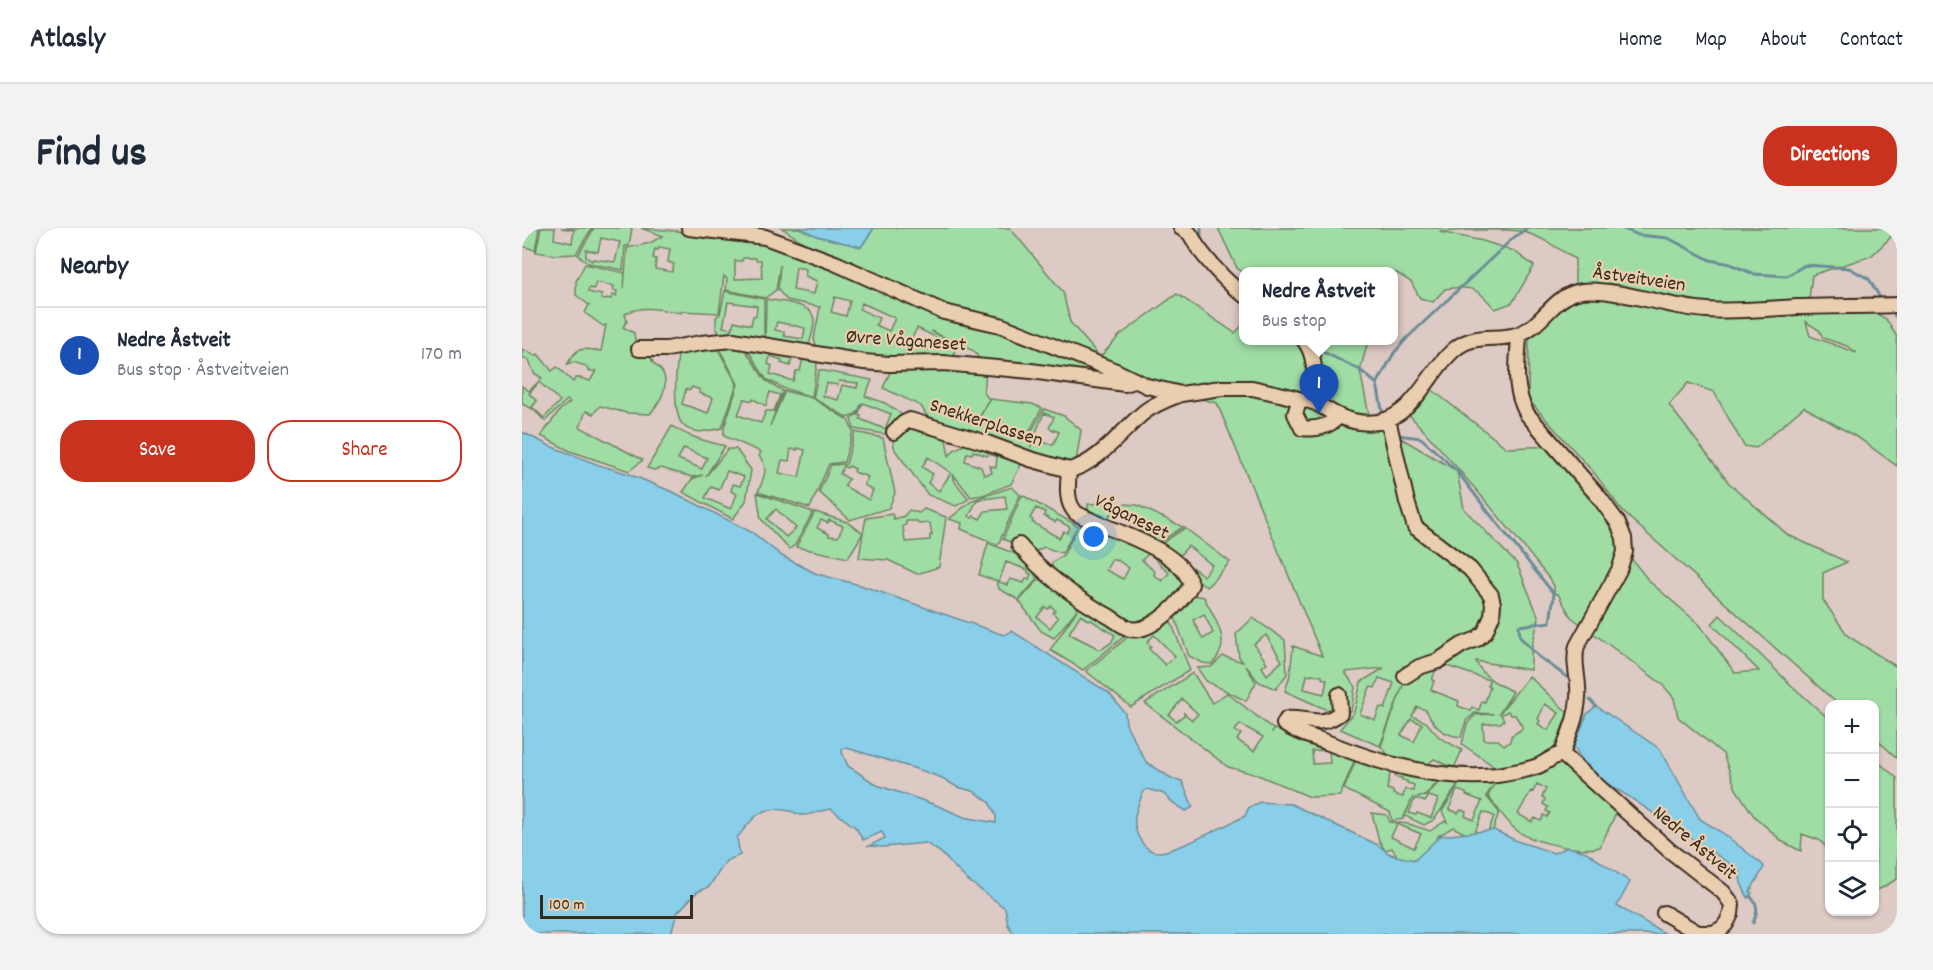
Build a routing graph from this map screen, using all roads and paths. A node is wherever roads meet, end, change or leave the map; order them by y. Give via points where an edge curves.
1 (689, 228) edge
2 (1185, 229) edge
3 (1239, 291) edge
4 (1895, 305) edge
5 (1519, 334) junction
6 (1307, 345) edge
7 (639, 349) dead end
8 (1134, 381) junction
9 (1181, 394) junction
10 (1307, 400) junction
11 (1339, 416) junction
12 (1386, 424) junction
13 (894, 432) dead end
14 (1069, 470) junction
15 (1019, 545) dead end
16 (1405, 676) dead end
17 (1339, 695) dead end
18 (1562, 754) junction
19 (1664, 913) dead end

1 - 8 street via 765,237 835,263 944,312 1000,325
2 - 3 street
4 - 5 street, Åstveitveien via 1704,310 1589,290 1566,296 1537,324
5 - 12 street, Åstveitveien via 1476,338 1456,348 1406,410
5 - 18 street via 1516,384 1520,401 1618,523 1625,552 1574,654 1578,699
6 - 10 street via 1315,370
7 - 8 street, Øvre Våganeset via 734,340 864,362 943,363 1125,384
8 - 9 street
9 - 10 street via 1252,388
9 - 14 street via 1152,407 1094,458
10 - 11 street
10 - 11 street via 1298,405 1295,414 1302,428 1322,428
11 - 12 street via 1363,424
12 - 16 street via 1415,527 1470,569 1491,595 1493,604 1485,632 1477,639
13 - 14 street, Snekkerplassen via 910,420
14 - 15 street, Våganeset via 1072,508 1083,517 1151,546 1175,563 1191,584 1183,600 1158,620 1131,630 1055,581
17 - 18 street via 1340,713 1335,717 1325,722 1287,719 1284,724 1379,761 1449,775 1496,775 1540,766
18 - 19 street, Nedre Åstveit via 1669,850 1723,892 1732,904 1726,924 1713,933 1698,933

